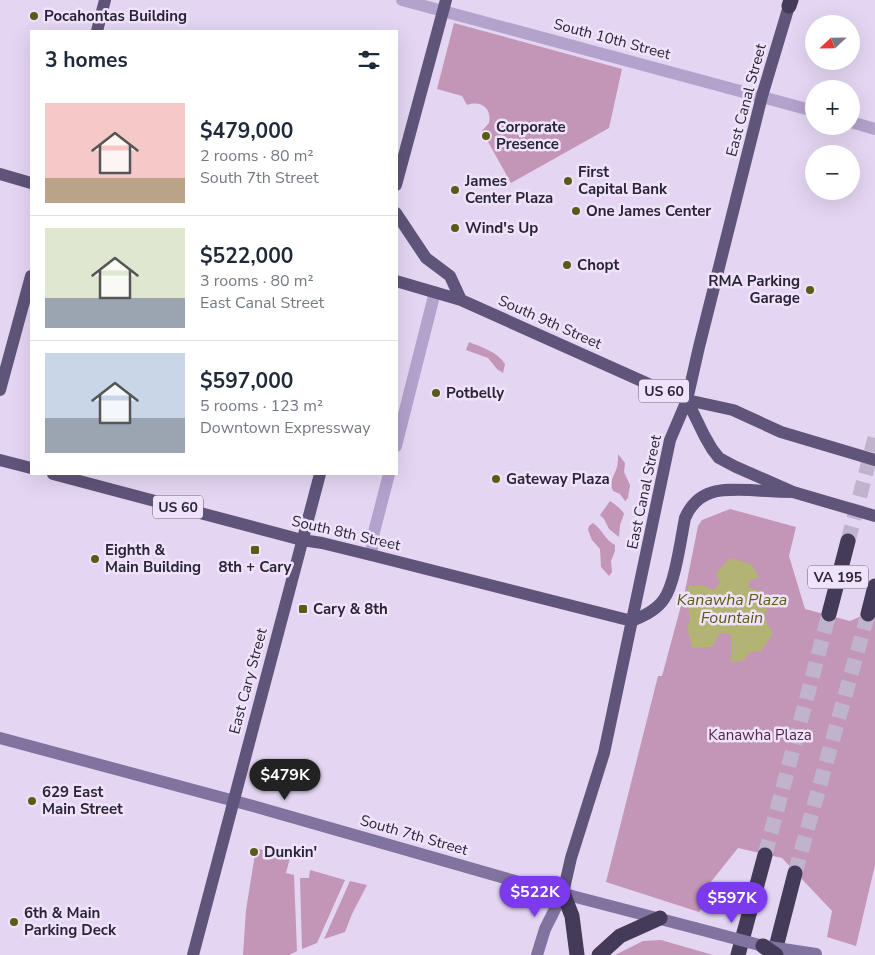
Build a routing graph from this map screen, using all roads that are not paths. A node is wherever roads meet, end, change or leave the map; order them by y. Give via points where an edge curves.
1 (105, 0) edge
2 (402, 0) edge
3 (790, 3) edge
4 (445, 5) edge
5 (97, 30) edge
6 (762, 96) junction
7 (805, 108) edge
8 (860, 125) edge
9 (875, 129) edge
10 (0, 174) edge
11 (398, 178) edge
12 (30, 183) edge
13 (398, 216) edge
14 (30, 280) edge
15 (398, 282) edge
16 (435, 292) junction
17 (461, 300) junction
18 (0, 390) edge
19 (688, 400) junction
20 (398, 438) edge
21 (0, 460) edge
22 (875, 460) edge
23 (30, 468) edge
24 (57, 475) edge
25 (320, 475) edge
26 (389, 475) edge
27 (793, 492) junction
28 (875, 516) edge
29 (302, 540) junction
30 (848, 540) tunnel mouth
31 (371, 555) junction
32 (875, 586) edge
33 (829, 614) tunnel mouth
34 (868, 614) tunnel mouth
35 (632, 622) junction
36 (0, 738) edge
37 (234, 800) junction
38 (764, 855) tunnel mouth
39 (795, 873) tunnel mouth
40 (563, 894) junction
41 (660, 918) junction
42 (771, 952) edge
43 (818, 954) edge
44 (193, 955) edge
45 (537, 955) edge
46 (577, 955) edge
47 (599, 955) edge
48 (738, 955) edge

1 - 5 main road
2 - 4 street, South 10th Street
3 - 6 main road, East Canal Street
4 - 6 street, South 10th Street
4 - 11 main road
6 - 7 street, South 10th Street
6 - 19 main road, East Canal Street
8 - 9 street
10 - 12 main road
13 - 17 main road via 426,258 450,276
14 - 18 main road
15 - 16 main road, South 9th Street / US 60
16 - 17 main road, South 9th Street / US 60
16 - 20 street
17 - 19 main road, South 9th Street / US 60
19 - 22 main road, South 9th Street / US 60 via 733,410 781,432
19 - 27 main road via 719,458
19 - 35 main road, East Canal Street via 670,440
21 - 23 main road
24 - 29 main road, South 8th Street / US 60
25 - 29 main road, East Cary Street
26 - 31 street
27 - 28 main road
27 - 35 main road via 725,489 697,500 686,518 670,588 664,600
29 - 31 main road, South 8th Street / US 60
29 - 37 main road, East Cary Street
30 - 33 highway, VA 195
31 - 35 main road, South 8th Street / US 60
32 - 34 highway, VA 195
35 - 40 main road, East Canal Street via 604,753
36 - 37 main road, South 7th Street
37 - 40 main road, South 7th Street
37 - 44 main road, East Cary Street
38 - 48 highway
39 - 42 highway
40 - 41 main road, South 7th Street
40 - 45 main road, East Canal Street via 545,929
40 - 46 highway via 572,916
41 - 42 main road, South 7th Street, bridge
41 - 47 highway via 620,936
42 - 43 main road, South 7th Street, bridge

